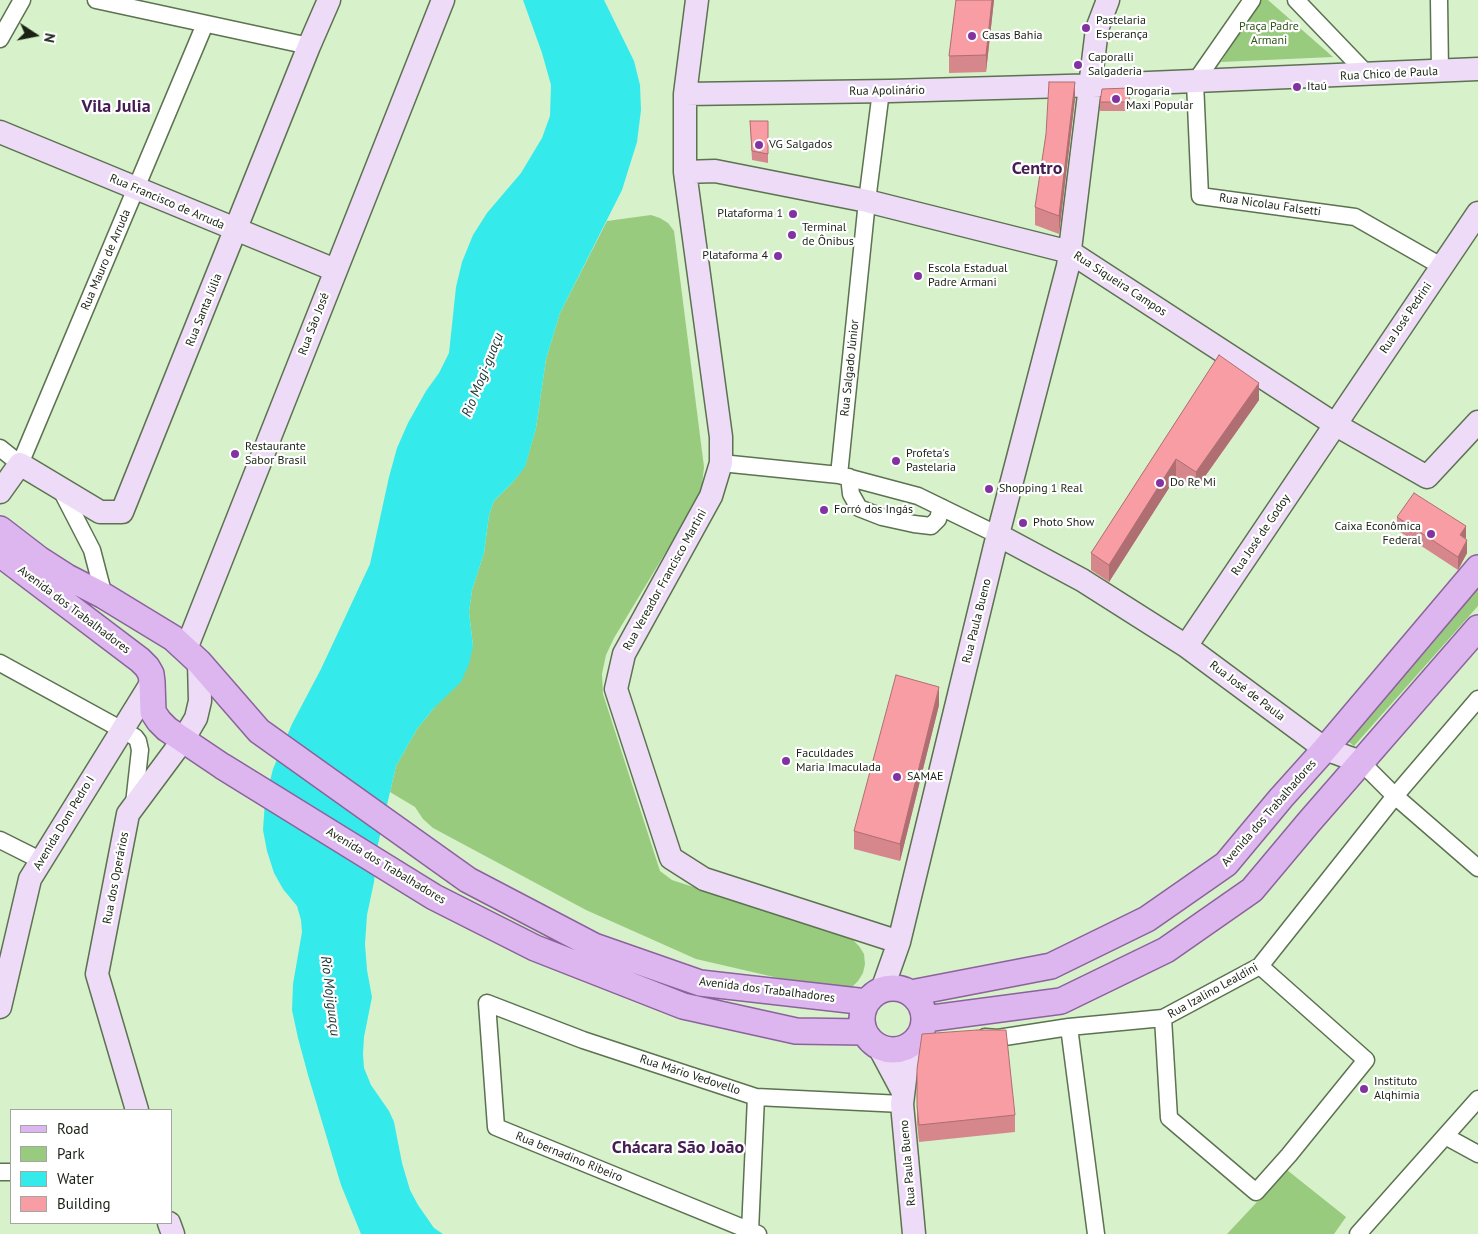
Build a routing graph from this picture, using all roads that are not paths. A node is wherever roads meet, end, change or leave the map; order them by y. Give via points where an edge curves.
1 (22, 0) edge
2 (96, 0) edge
3 (329, 0) edge
4 (443, 0) edge
5 (697, 0) edge
6 (1108, 0) edge
7 (1252, 0) edge
8 (1296, 0) edge
9 (1439, 0) edge
10 (205, 24) junction
11 (0, 39) edge
12 (309, 46) junction
13 (1478, 69) edge
14 (1440, 71) junction
15 (1368, 75) junction
16 (1195, 82) junction
17 (1090, 85) junction
18 (881, 91) junction
19 (685, 94) junction
20 (0, 132) edge
21 (685, 172) junction
22 (136, 189) junction
23 (867, 201) junction
24 (1478, 213) edge
25 (236, 231) junction
26 (1070, 252) junction
27 (1440, 266) junction
28 (335, 270) junction
29 (1478, 422) edge
30 (1336, 425) junction
31 (0, 448) edge
32 (721, 463) junction
33 (20, 464) junction
34 (844, 476) junction
35 (60, 488) junction
36 (0, 492) edge
37 (941, 507) junction
38 (0, 529) edge
39 (998, 535) junction
40 (0, 554) edge
41 (1478, 568) edge
42 (104, 596) junction
43 (1478, 628) edge
44 (1186, 646) junction
45 (193, 655) junction
46 (0, 663) edge
47 (152, 682) junction
48 (1478, 699) edge
49 (122, 729) junction
50 (184, 740) junction
51 (1325, 749) junction
52 (1361, 762) junction
53 (1395, 796) junction
54 (134, 804) junction
55 (0, 840) edge
56 (40, 860) junction
57 (1478, 868) edge
58 (898, 942) junction
59 (1260, 966) junction
60 (911, 993) junction
61 (875, 996) junction
62 (1, 1000) edge
63 (487, 1003) joint
64 (1163, 1018) junction
65 (1069, 1027) junction
66 (924, 1034) junction
67 (969, 1036) edge
68 (872, 1040) junction
69 (756, 1097) junction
70 (903, 1098) junction
71 (1478, 1099) edge
72 (137, 1109) edge
73 (1445, 1136) junction
74 (1478, 1154) edge
75 (754, 1232) edge
76 (914, 1234) edge
77 (1096, 1234) edge
78 (1358, 1234) edge

1 - 11 street
2 - 10 street
3 - 12 main road, Rua Santa Júlia
4 - 28 main road, Rua São José
5 - 19 main road, Rua Vereador Francisco Martini
6 - 17 main road, Rua Paula Bueno via 1097,28
7 - 16 street
8 - 15 street
9 - 14 street
10 - 12 street
10 - 22 street, Rua Mauro de Arruda
12 - 25 main road, Rua Santa Júlia
13 - 14 main road, Rua Chico de Paula
14 - 15 main road, Rua Chico de Paula
15 - 16 main road, Rua Chico de Paula
16 - 17 main road, Rua Chico de Paula
16 - 27 street, Rua Nicolau Falsetti via 1200,196 1355,217
17 - 18 main road, Rua Apolinário
17 - 26 main road, Rua Paula Bueno
18 - 19 main road, Rua Apolinário
18 - 23 street, Rua Salgado Júnior
19 - 21 main road, Rua Vereador Francisco Martini
20 - 22 main road, Rua Francisco de Arruda
21 - 23 main road, Rua Siqueira Campos via 715,171
21 - 32 main road, Rua Vereador Francisco Martini via 721,437
22 - 25 main road, Rua Francisco de Arruda
22 - 33 street, Rua Mauro de Arruda
23 - 26 main road, Rua Siqueira Campos
23 - 34 street, Rua Salgado Júnior
24 - 27 main road, Rua José Pedrini
25 - 28 main road, Rua Francisco de Arruda
25 - 35 main road, Rua Santa Júlia via 122,512 100,512
26 - 30 main road, Rua Siqueira Campos
26 - 39 main road, Rua Paula Bueno
27 - 30 main road, Rua José Pedrini
28 - 45 main road, Rua São José
29 - 30 main road, Rua Siqueira Campos via 1427,477
30 - 44 main road, Rua José de Godoy
31 - 33 street
32 - 34 street
32 - 58 main road, Rua Vereador Francisco Martini via 711,496 624,654 616,689 670,858 704,879
33 - 35 main road, Rua Santa Júlia
33 - 36 main road, Rua Mauro de Arruda
34 - 37 street via 918,496
34 - 37 street, Rua Salgado Júnior via 859,508 882,517 931,526 938,519
35 - 42 street via 92,550
37 - 39 street
38 - 42 main road, Avenida dos Trabalhadores via 39,559
39 - 44 main road, Rua José de Paula via 1082,580
39 - 58 main road, Rua Paula Bueno
40 - 47 main road, Avenida dos Trabalhadores via 140,660 151,674
41 - 51 main road, Avenida dos Trabalhadores
42 - 45 main road, Avenida dos Trabalhadores via 173,638
43 - 52 main road
44 - 51 main road, Rua José de Paula
45 - 50 main road, Rua dos Operários via 200,701 196,718
45 - 61 main road, Avenida dos Trabalhadores via 259,731 468,880 594,946 700,983
46 - 49 street
47 - 49 main road, Avenida Dom Pedro I
47 - 50 main road, Avenida dos Trabalhadores via 153,712 158,721
48 - 53 street, Rua Izalino Lealdini
49 - 54 street via 135,737 140,750
49 - 56 main road, Avenida Dom Pedro I
50 - 54 main road, Rua dos Operários
50 - 68 main road, Avenida dos Trabalhadores via 434,897 535,948 683,1006 796,1031
51 - 52 main road, Rua José de Paula
51 - 60 main road, Avenida dos Trabalhadores via 1226,864 1147,920 1051,966
52 - 53 street, Rua José de Paula
52 - 66 main road via 1252,890 1166,950 1062,1001
53 - 57 street, Rua José de Paula
53 - 59 street, Rua Izalino Lealdini
54 - 72 main road, Rua dos Operários via 128,814 97,974
55 - 56 street
56 - 62 main road, Avenida Dom Pedro I via 30,879
58 - 61 main road, Rua Paula Bueno
59 - 64 street, Rua Izalino Lealdini
59 - 64 street via 1366,1060 1256,1192 1169,1118
60 - 61 main road via 892,988
60 - 66 main road via 923,1009
61 - 68 main road, Rua Paula Bueno via 863,1011 862,1022
63 - 69 street, Rua Mário Vedovello via 584,1040
63 - 75 street, Rua bernadino Ribeiro via 496,1127
64 - 65 street, Rua Izalino Lealdini
65 - 67 street, Rua Izalino Lealdini via 998,1038
65 - 77 street
66 - 68 main road via 900,1050 889,1051
66 - 70 main road, Rua Paula Bueno
68 - 70 main road, Rua Paula Bueno
69 - 70 street, Rua Mário Vedovello
69 - 75 street
70 - 76 main road, Rua Paula Bueno
71 - 73 street
73 - 74 street
73 - 78 street

